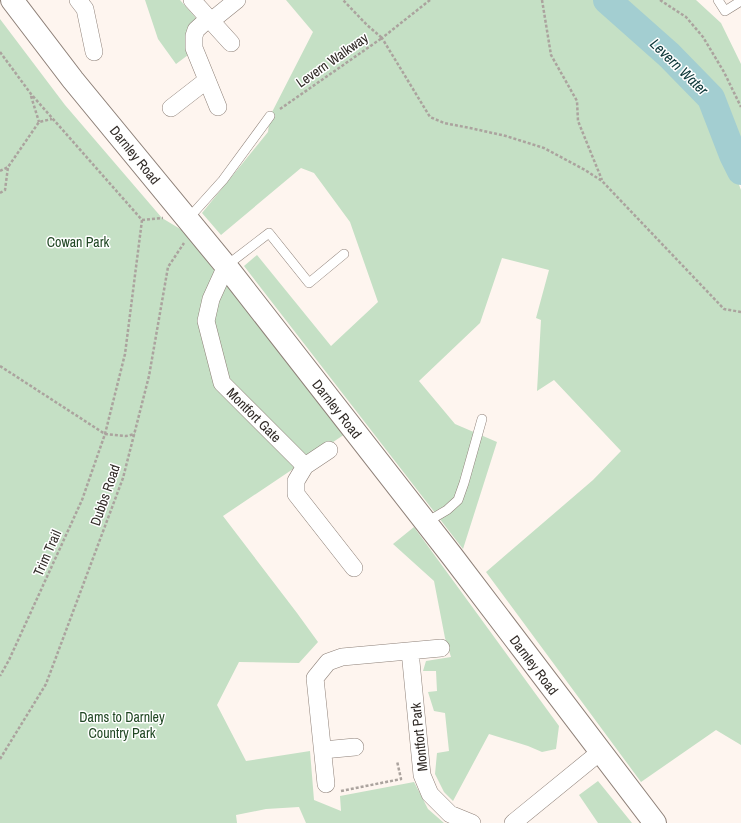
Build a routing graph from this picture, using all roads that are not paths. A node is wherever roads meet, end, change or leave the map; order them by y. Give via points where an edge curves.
1 (78, 0) edge
2 (192, 0) edge
3 (237, 0) edge
4 (718, 0) edge
5 (741, 2) edge
6 (19, 3) edge
7 (210, 20) junction
8 (231, 43) dead end
9 (94, 52) dead end
10 (207, 80) junction
11 (218, 107) dead end
12 (171, 108) dead end
13 (270, 116) road end
14 (191, 224) junction
15 (344, 254) dead end
16 (226, 266) junction
17 (482, 419) dead end
18 (329, 450) dead end
19 (305, 466) junction
20 (425, 523) junction
21 (354, 568) dead end
22 (441, 648) dead end
23 (410, 651) junction
24 (355, 746) dead end
25 (323, 750) junction
26 (600, 752) junction
27 (326, 784) road end
28 (472, 823) edge
29 (513, 823) edge
30 (655, 823) edge

1 - 9 street via 85,9
2 - 7 street
3 - 7 street
4 - 5 lane via 725,11
6 - 14 main road, Darnley Road via 74,80
7 - 8 street
7 - 10 street via 196,30 193,42
10 - 11 street
10 - 12 street
13 - 14 lane
14 - 16 main road, Darnley Road
15 - 16 lane via 309,283 269,233
16 - 19 street, Montfort Gate via 211,299 206,321 222,383
16 - 20 main road, Darnley Road
17 - 20 lane via 458,500
18 - 19 street
19 - 21 street via 296,481 296,494
20 - 26 main road, Darnley Road
22 - 23 street
23 - 25 street via 342,657 328,662 315,678
23 - 28 street, Montfort Park via 422,775 430,794 450,814
24 - 25 street
25 - 27 street
26 - 29 street
26 - 30 main road, Darnley Road

